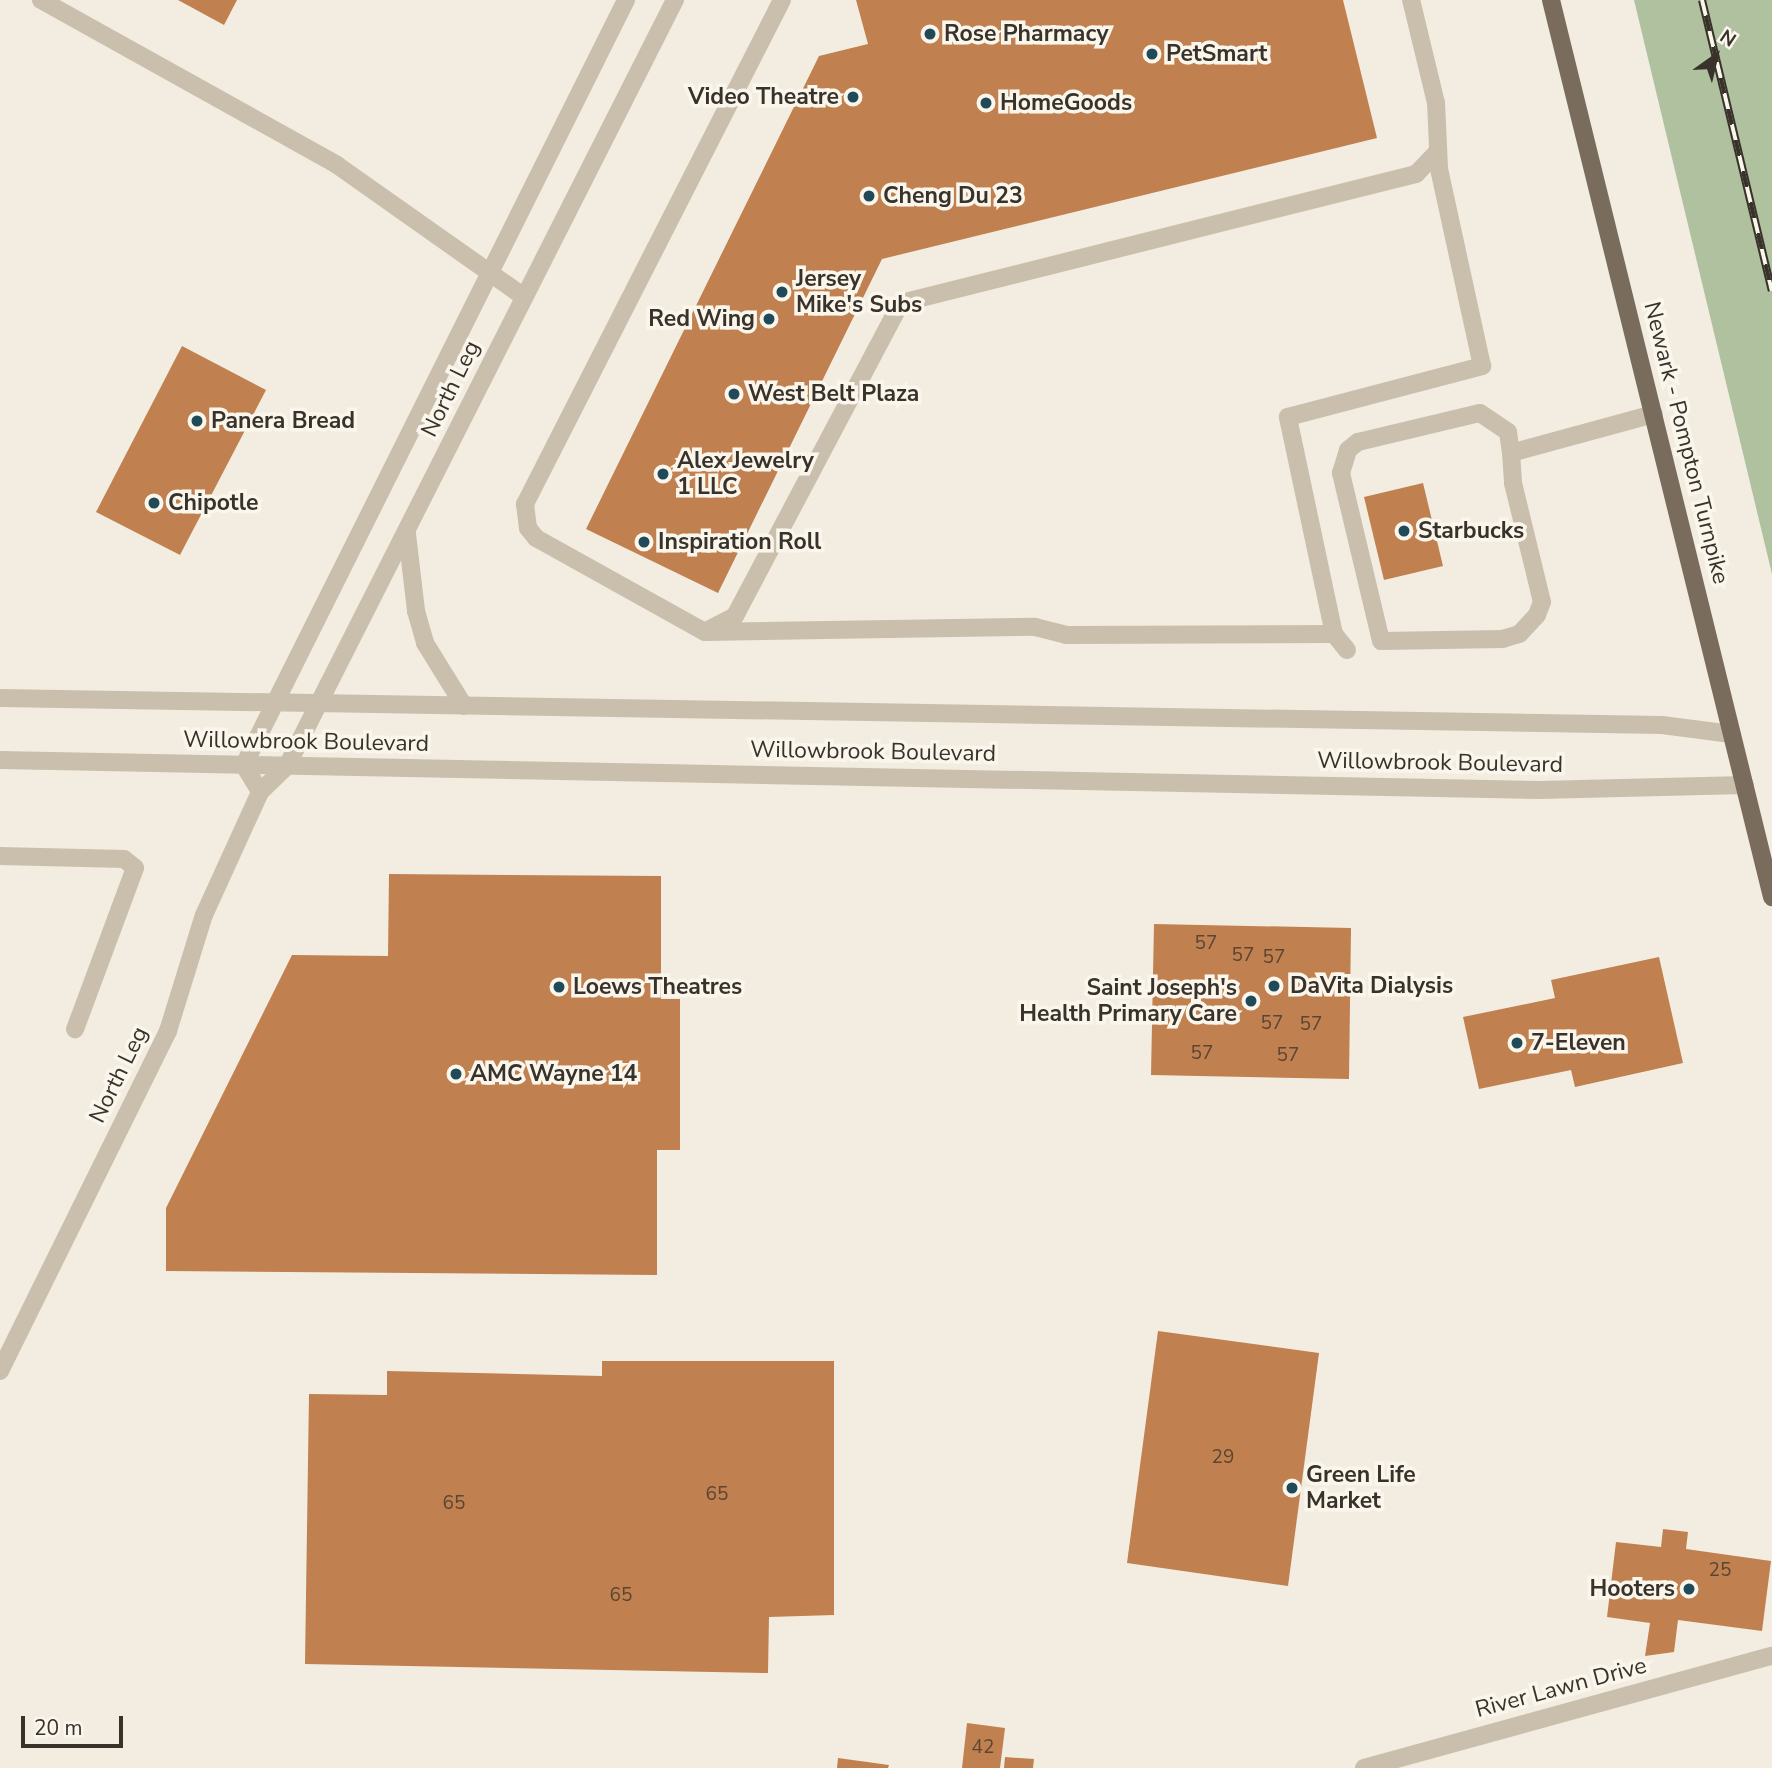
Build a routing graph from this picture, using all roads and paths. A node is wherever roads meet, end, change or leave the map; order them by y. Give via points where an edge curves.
1 (41, 0) edge
2 (626, 0) edge
3 (675, 0) edge
4 (782, 0) edge
5 (1411, 0) edge
6 (1551, 0) edge
7 (1438, 150) junction
8 (489, 276) junction
9 (523, 296) junction
10 (1654, 414) junction
11 (1511, 453) junction
12 (407, 534) junction
13 (705, 632) junction
14 (1334, 634) junction
15 (1347, 650) dead end
16 (0, 698) edge
17 (274, 703) junction
18 (320, 704) junction
19 (464, 706) junction
20 (1731, 734) junction
21 (0, 760) edge
22 (244, 765) junction
23 (288, 766) junction
24 (1745, 785) junction
25 (260, 792) junction
26 (0, 856) edge
27 (1772, 897) edge
28 (75, 1029) dead end
29 (0, 1371) edge
30 (1772, 1656) edge
31 (1364, 1768) edge

1 - 8 street via 337,165
2 - 8 street, North Leg
3 - 9 street, North Leg
4 - 13 street via 525,504 528,528 537,538
5 - 7 street via 1436,103
6 - 10 main road, Newark - Pompton Turnpike
7 - 13 street via 1416,174 901,303 735,616
7 - 14 street via 1482,366 1288,416
8 - 9 street
8 - 17 street, North Leg
9 - 12 street, North Leg
10 - 11 street
10 - 20 main road, Newark - Pompton Turnpike
11 - 11 street via 1508,432 1480,413 1358,442 1348,450 1341,473 1381,640 1503,639 1519,634 1536,615 1542,602 1513,483
12 - 18 street, North Leg
12 - 19 street via 416,611 425,643
13 - 14 street via 1035,626 1066,635
14 - 15 street
16 - 17 street, Willowbrook Boulevard
17 - 18 street, Willowbrook Boulevard
17 - 22 street, North Leg
18 - 19 street, Willowbrook Boulevard
18 - 23 street, North Leg
19 - 20 street, Willowbrook Boulevard via 1662,725
20 - 24 main road, Newark - Pompton Turnpike
21 - 22 street, Willowbrook Boulevard
22 - 23 street, Willowbrook Boulevard
22 - 25 street
23 - 24 street, Willowbrook Boulevard via 1539,790
23 - 25 street, North Leg
24 - 27 main road, Newark - Pompton Turnpike
25 - 29 street, North Leg via 204,915 168,1031
26 - 28 street via 124,859 135,868
30 - 31 street, River Lawn Drive

